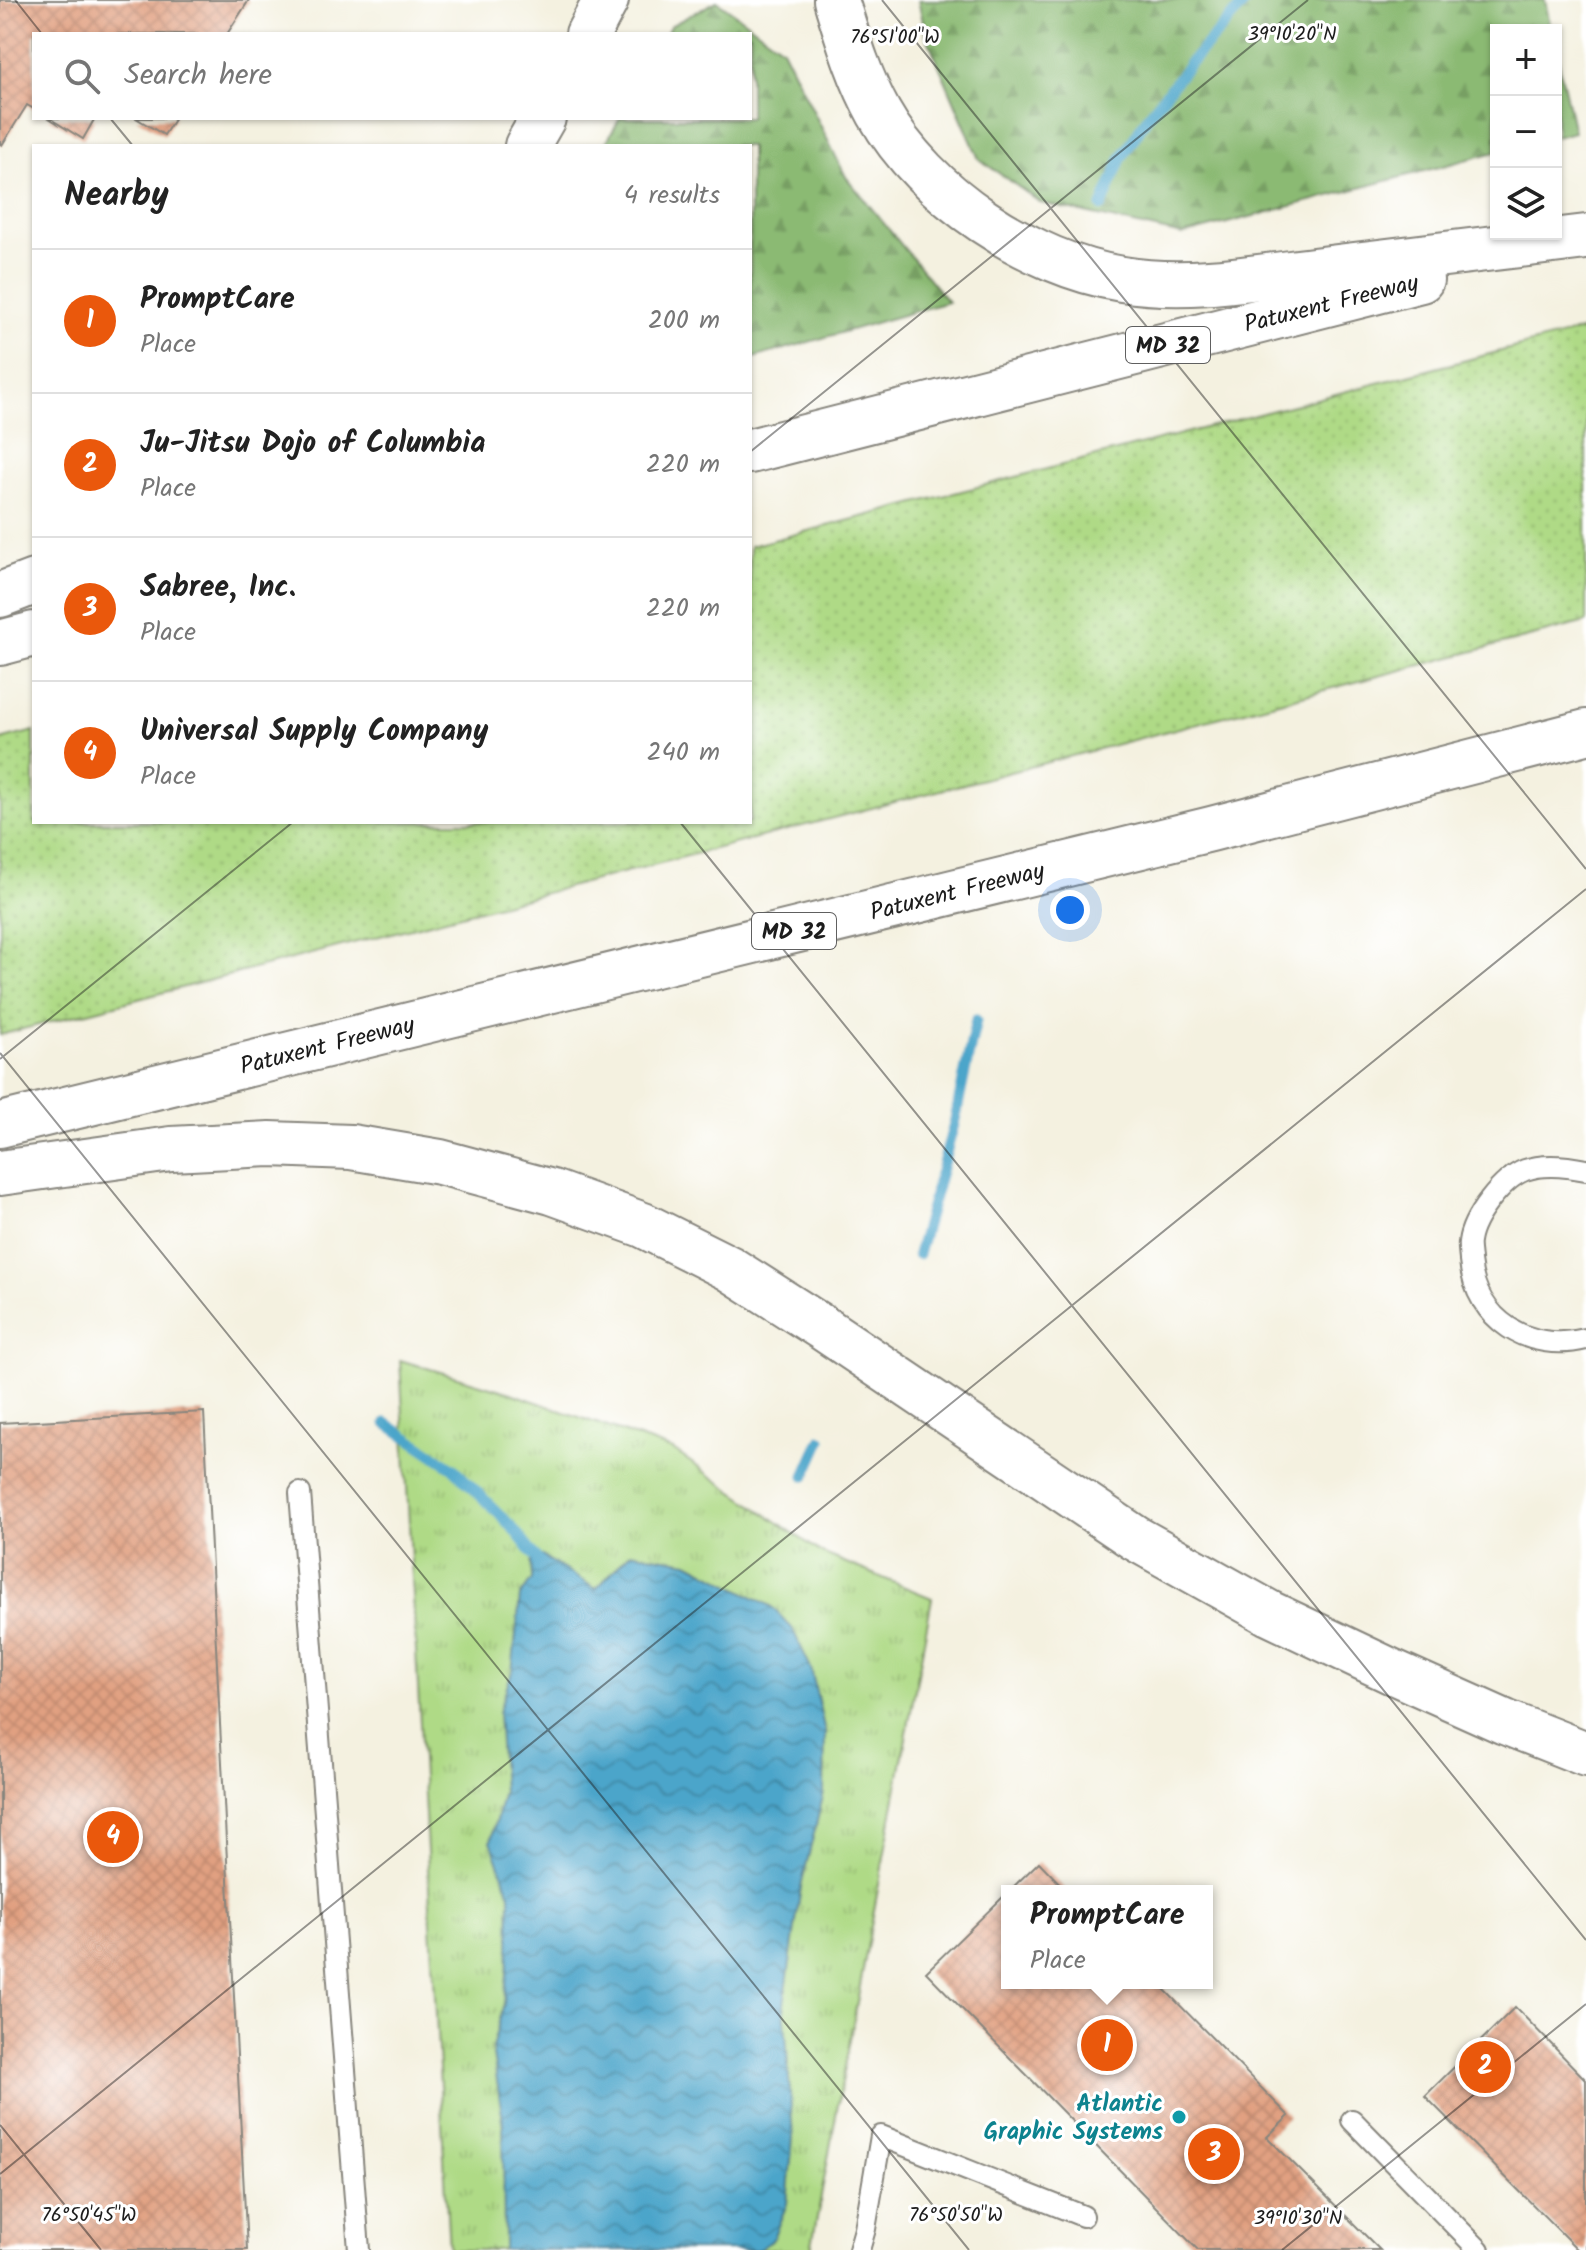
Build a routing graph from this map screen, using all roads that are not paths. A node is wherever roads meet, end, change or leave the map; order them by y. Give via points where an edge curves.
1 (606, 0) edge
2 (836, 0) edge
3 (589, 32) edge
4 (542, 120) edge
5 (528, 144) edge
6 (1586, 237) edge
7 (752, 450) edge
8 (32, 583) edge
9 (0, 595) edge
10 (32, 635) edge
11 (0, 643) edge
12 (1586, 732) edge
13 (0, 1125) edge
14 (1586, 1170) edge
15 (0, 1173) edge
16 (1586, 1339) edge
17 (300, 1493) dead end
18 (1586, 1754) edge
19 (1352, 2120) dead end
20 (1083, 2216) dead end
21 (359, 2250) edge
22 (859, 2250) edge
23 (1479, 2250) edge

1 - 3 highway
2 - 6 highway via 853,58 873,100 914,161 992,228 1058,261 1121,279 1176,284
4 - 5 highway
6 - 7 highway, Patuxent Freeway / MD 32
8 - 9 highway
10 - 11 highway
12 - 13 highway, Patuxent Freeway / MD 32
14 - 16 lane via 1562,1165 1524,1171 1482,1211 1469,1242 1472,1274 1483,1303 1506,1327 1532,1339 1567,1344
15 - 18 highway via 171,1149 351,1147 440,1162 552,1192 643,1225 729,1268 1135,1538 1269,1613
17 - 21 lane
19 - 23 lane
20 - 22 lane via 881,2136

